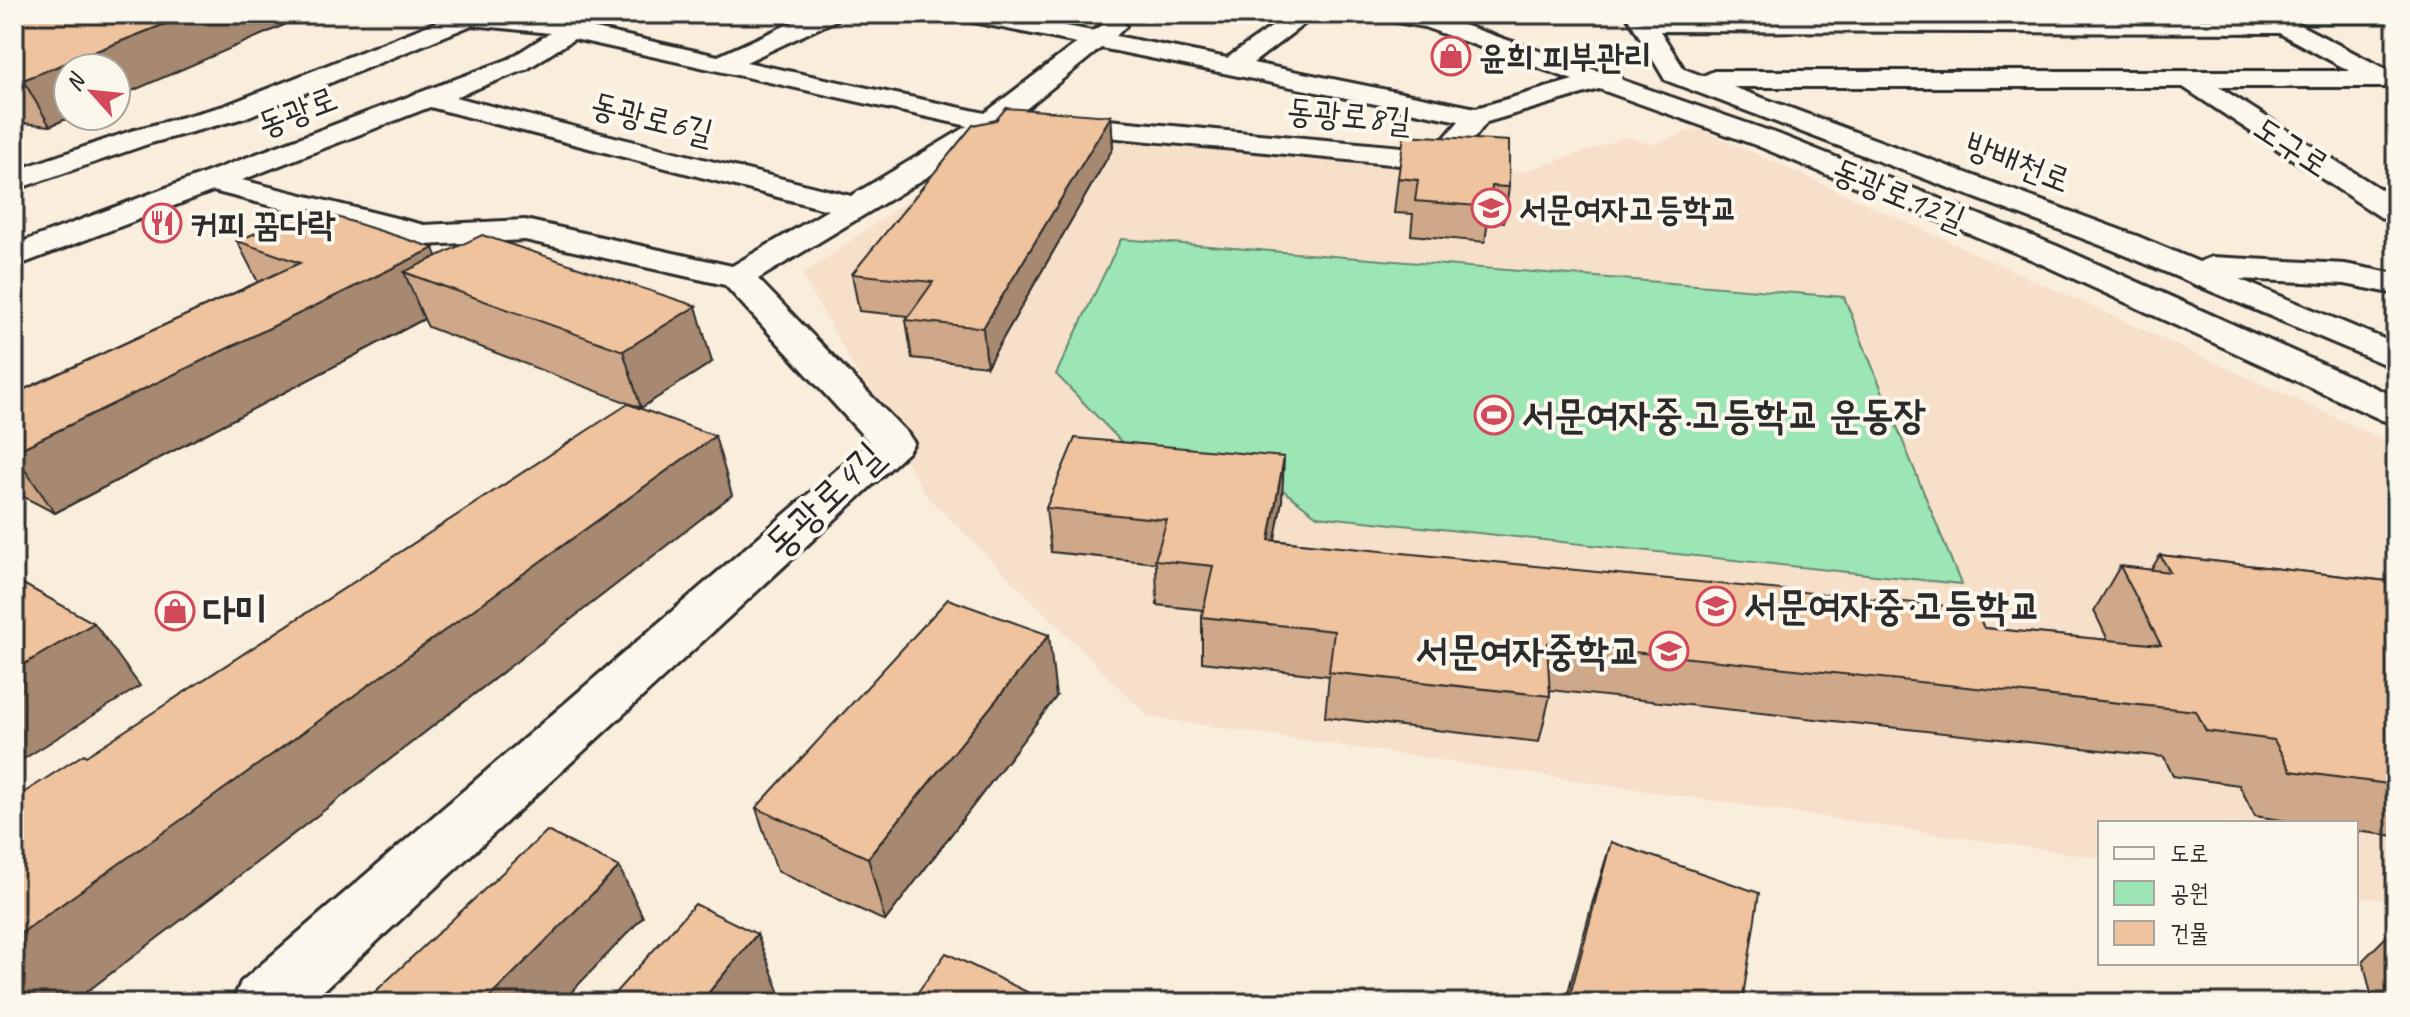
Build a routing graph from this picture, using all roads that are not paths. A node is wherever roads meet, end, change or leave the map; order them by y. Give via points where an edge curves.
1 (427, 14) edge
2 (830, 14) edge
3 (968, 14) edge
4 (1128, 14) edge
5 (1305, 14) edge
6 (1389, 14) edge
7 (2261, 14) edge
8 (468, 18) junction
9 (1641, 19) edge
10 (581, 24) edge
11 (2284, 26) junction
12 (1098, 38) junction
13 (720, 64) junction
14 (1233, 66) junction
15 (1677, 71) junction
16 (2189, 79) junction
17 (1603, 80) junction
18 (2390, 82) edge
19 (430, 99) junction
20 (1477, 116) junction
21 (994, 120) junction
22 (14, 181) edge
23 (212, 182) junction
24 (855, 207) junction
25 (2396, 213) edge
26 (23, 246) edge
27 (2177, 265) junction
28 (737, 277) junction
29 (2396, 284) edge
30 (2396, 358) edge
31 (2396, 412) edge
32 (264, 1003) edge

1 - 8 street, 동광로8길
2 - 13 street
3 - 12 street
4 - 12 street
5 - 14 street
6 - 17 street, 동광로12길 via 1429,21
7 - 11 street
8 - 10 street, 동광로8길
8 - 22 street via 234,112
9 - 11 street
9 - 15 street
10 - 13 street, 동광로8길
10 - 19 street, 동광로 via 518,64
11 - 18 street
12 - 14 street
12 - 21 street
13 - 21 street, 동광로8길
14 - 20 street
15 - 16 street
15 - 17 street
15 - 27 street, 방배천로
16 - 18 street
16 - 25 street, 도구로
17 - 20 street
17 - 31 street, 동광로12길 via 1768,140 2045,253
19 - 23 street, 동광로
19 - 24 street, 동광로6길
20 - 21 street, 동광로8길 via 1442,160
21 - 24 street
23 - 26 street, 동광로
23 - 28 street via 424,235 525,230
24 - 28 street
27 - 29 street via 2345,274
27 - 30 street, 방배천로
28 - 32 street, 동광로4길 via 893,443

